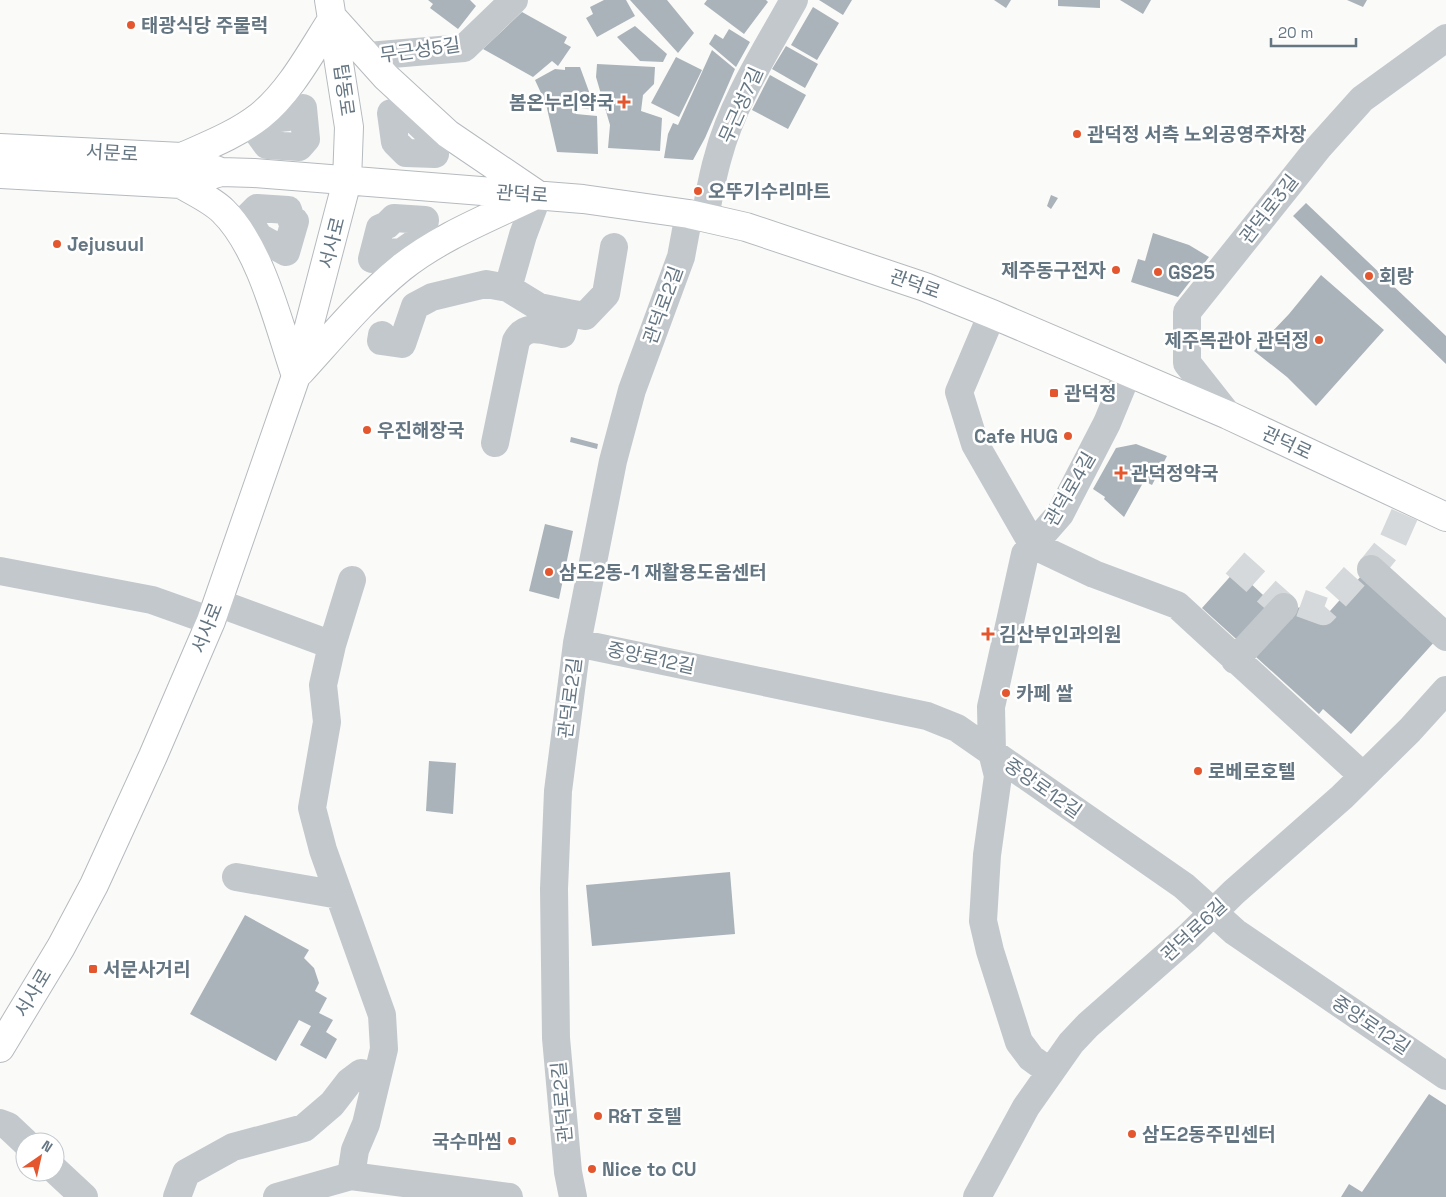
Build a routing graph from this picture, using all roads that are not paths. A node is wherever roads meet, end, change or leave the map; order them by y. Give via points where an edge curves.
1 (514, 0) edge
2 (794, 0) edge
3 (331, 9) edge
4 (1446, 38) edge
5 (368, 56) junction
6 (0, 148) edge
7 (182, 157) junction
8 (221, 172) junction
9 (0, 174) edge
10 (347, 181) junction
11 (181, 184) junction
12 (538, 194) junction
13 (697, 215) junction
14 (614, 248) dead end
15 (508, 288) junction
16 (568, 313) junction
17 (992, 314) junction
18 (382, 335) dead end
19 (1128, 372) junction
20 (296, 376) junction
21 (1228, 415) junction
22 (494, 443) dead end
23 (1446, 517) edge
24 (1033, 545) junction
25 (1371, 569) dead end
26 (0, 571) edge
27 (352, 580) dead end
28 (1284, 607) dead end
29 (215, 612) junction
30 (1446, 637) edge
31 (577, 643) junction
32 (332, 645) junction
33 (1235, 660) junction
34 (1446, 690) edge
35 (992, 752) junction
36 (1363, 776) junction
37 (236, 877) dead end
38 (339, 895) junction
39 (1213, 914) junction
40 (0, 1048) edge
41 (1049, 1071) junction
42 (377, 1076) junction
43 (1446, 1076) edge
44 (0, 1123) edge
45 (15, 1133) edge
46 (351, 1176) junction
47 (65, 1179) edge
48 (391, 1188) edge
49 (84, 1197) edge
50 (177, 1197) edge
51 (277, 1197) edge
52 (509, 1197) edge
53 (573, 1197) edge
54 (977, 1197) edge

1 - 5 street, 무근성5길 via 464,48
2 - 13 street, 무근성7길 via 735,113
3 - 5 main road
3 - 7 main road via 275,102 260,116 225,138
3 - 10 main road, 탑동로 via 349,127
4 - 21 street, 관덕로3길 via 1362,100 1318,148 1187,312 1187,363
5 - 12 main road via 448,134
6 - 7 main road, 서문로
7 - 8 main road, 서문로
8 - 10 main road, 서문로
8 - 11 main road, 서문로
9 - 11 main road, 서문로
10 - 12 main road, 관덕로
10 - 20 main road, 서사로
11 - 20 main road via 222,210 240,233 254,258
12 - 13 main road, 관덕로
12 - 15 street
12 - 20 main road via 445,240 402,267
13 - 17 main road, 관덕로 via 746,227 878,270
13 - 31 street, 관덕로2길 via 632,390 618,441
14 - 16 street via 606,294 585,316
15 - 16 street via 539,307
15 - 18 street via 486,284 432,297 415,306 402,344 381,341
16 - 22 street via 562,334 530,328 520,333
17 - 19 main road, 관덕로
17 - 24 street via 959,392 975,444
19 - 21 main road, 관덕로
19 - 24 street, 관덕로4길 via 1107,423 1060,514
20 - 29 main road, 서사로
21 - 23 main road, 관덕로
24 - 33 street via 1094,574 1177,605
24 - 35 street, 관덕로4길 via 1025,554 991,707
25 - 30 street
26 - 29 street
27 - 32 street
28 - 33 street
29 - 32 street
29 - 40 main road, 서사로 via 94,885
31 - 35 street, 중앙로12길 via 927,716 957,728
31 - 53 street, 관덕로2길 via 558,791 554,888 556,1038
32 - 38 street via 323,685 327,722 312,808
33 - 36 street
34 - 36 street, 관덕로6길
35 - 39 street, 중앙로12길 via 1184,886
35 - 41 street, 관덕로4길 via 998,776 987,855 983,921 1019,1042 1031,1058
36 - 39 street, 관덕로6길
37 - 38 street
38 - 42 street via 382,1015 384,1049
39 - 41 street, 관덕로6길 via 1088,1025
39 - 43 street, 중앙로12길
41 - 54 street, 관덕로6길
42 - 46 street via 366,1124 355,1150
42 - 50 street via 361,1074 349,1082 332,1104 304,1128 232,1147 212,1157 186,1173
44 - 45 street
46 - 48 street
46 - 51 street
47 - 49 street
48 - 52 street

